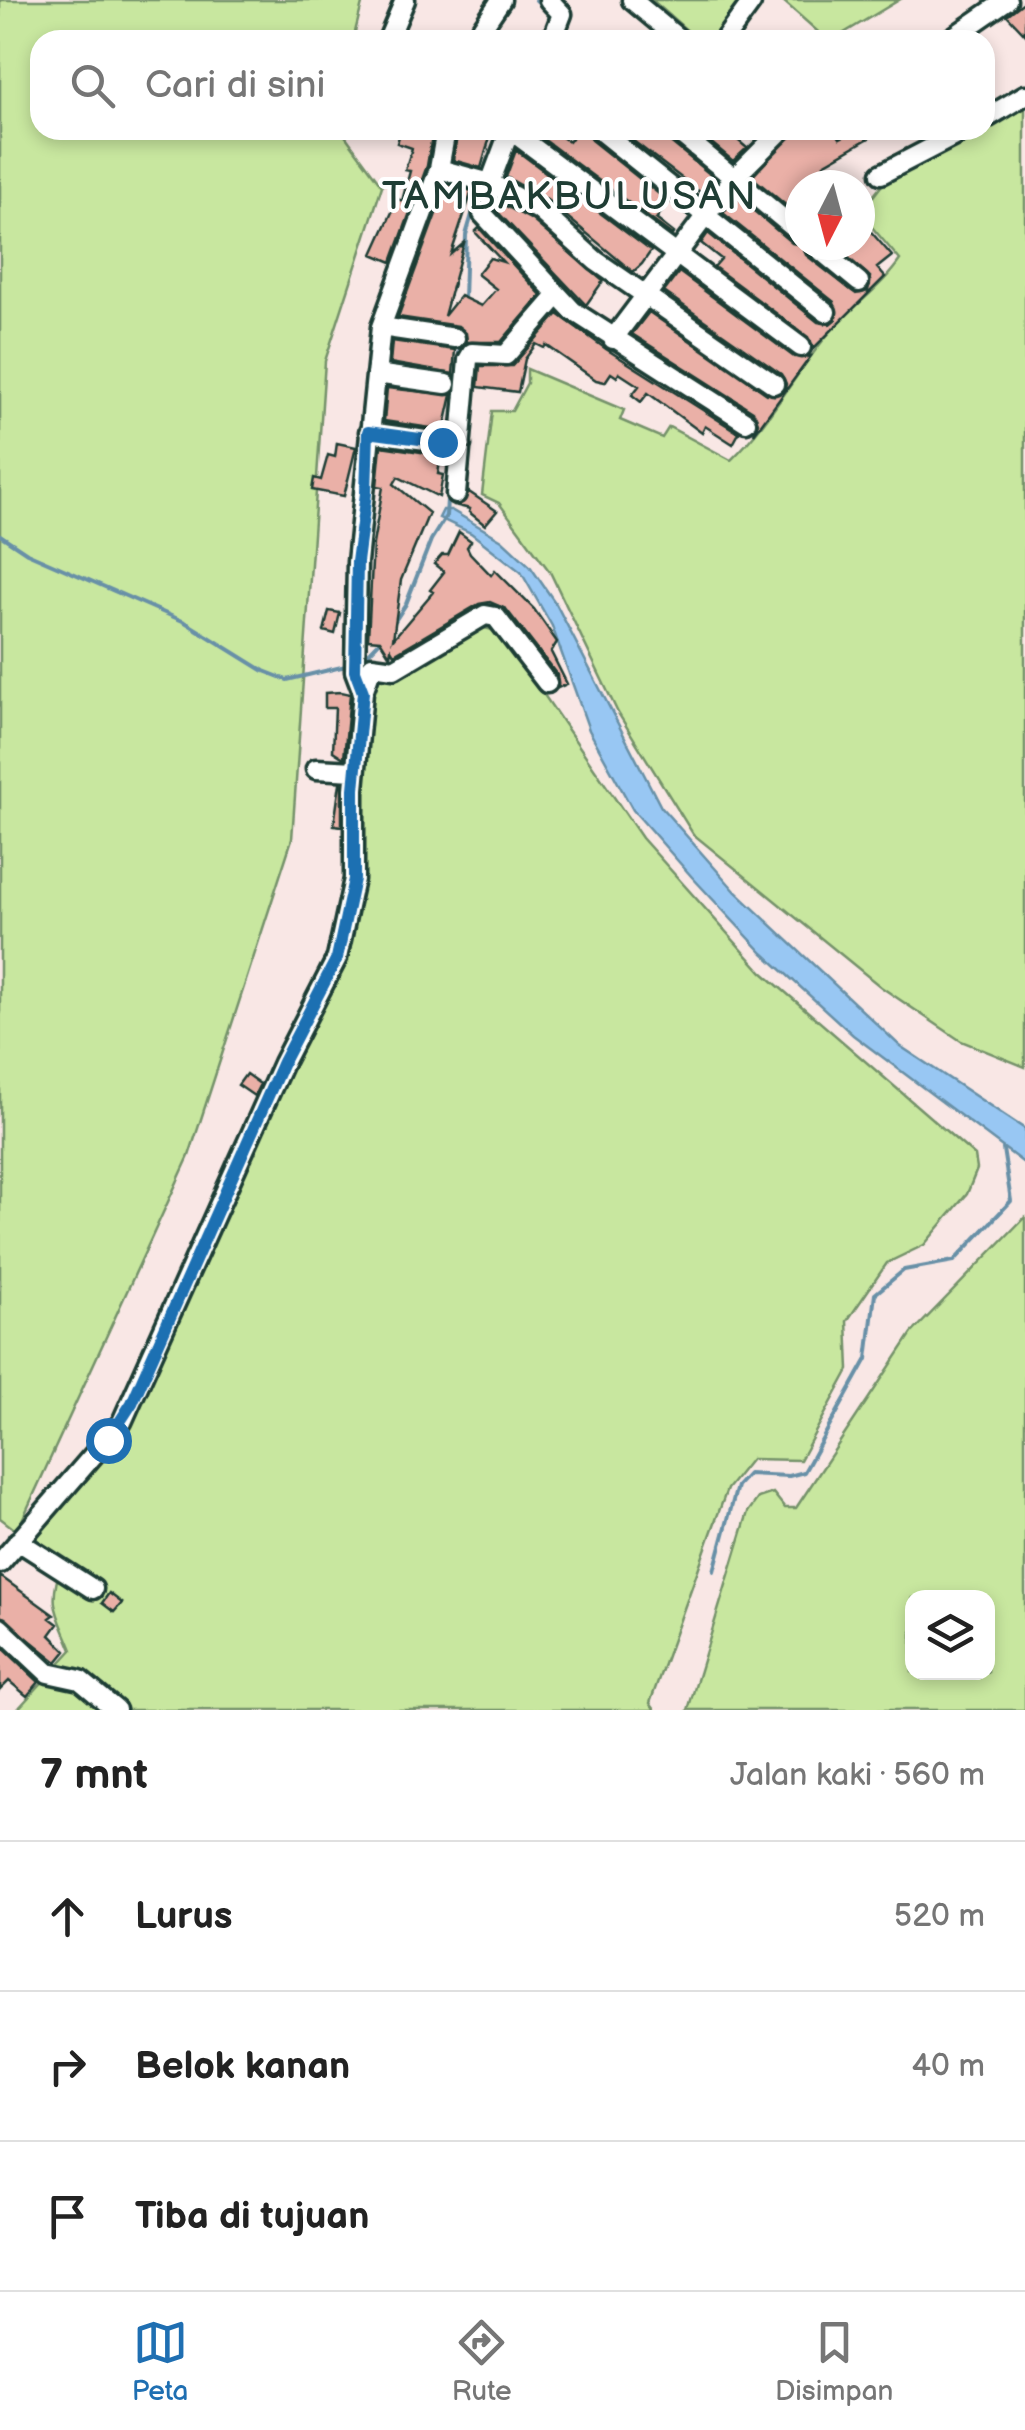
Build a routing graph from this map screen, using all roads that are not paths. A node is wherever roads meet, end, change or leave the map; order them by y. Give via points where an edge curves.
1 (404, 0) edge
2 (501, 0) edge
3 (549, 0) edge
4 (632, 0) edge
5 (1004, 1) edge
6 (751, 3) dead end
7 (392, 30) edge
8 (481, 30) edge
9 (557, 30) edge
10 (668, 30) edge
11 (731, 30) edge
12 (963, 30) edge
13 (1025, 94) edge
14 (995, 113) edge
15 (444, 140) edge
16 (505, 140) edge
17 (523, 140) edge
18 (611, 140) edge
19 (688, 140) edge
20 (772, 140) edge
21 (947, 140) edge
22 (439, 169) junction
23 (881, 174) dead end
24 (734, 178) junction
25 (484, 183) junction
26 (483, 214) dead end
27 (704, 218) junction
28 (785, 220) edge
29 (674, 253) junction
30 (832, 260) edge
31 (859, 282) dead end
32 (558, 295) junction
33 (644, 295) junction
34 (826, 312) dead end
35 (381, 327) junction
36 (455, 338) dead end
37 (613, 339) junction
38 (800, 347) dead end
39 (376, 374) junction
40 (446, 384) dead end
41 (774, 384) dead end
42 (746, 422) dead end
43 (368, 432) junction
44 (452, 444) junction
45 (456, 494) dead end
46 (548, 684) dead end
47 (363, 692) junction
48 (316, 769) dead end
49 (355, 770) junction
50 (18, 1541) junction
51 (0, 1563) edge
52 (93, 1590) dead end
53 (0, 1628) edge
54 (116, 1710) edge

1 - 7 street
2 - 8 street
3 - 9 street via 562,14
4 - 10 street
5 - 12 street
6 - 11 street
13 - 14 street
15 - 22 street
16 - 25 street
17 - 29 street
18 - 27 street
19 - 24 street
20 - 24 street
21 - 23 street
22 - 25 street
22 - 35 street
24 - 27 street
24 - 28 street
25 - 33 street via 538,210
26 - 32 street
27 - 29 street
27 - 34 street
29 - 33 street
29 - 38 street
30 - 31 street
32 - 37 street
32 - 44 street via 506,354 472,353
33 - 37 street
33 - 41 street
35 - 36 street
35 - 39 street
37 - 42 street
39 - 40 street
39 - 43 street
43 - 44 street
43 - 47 street via 355,663
44 - 45 street
46 - 47 street via 496,616 485,615 394,669 372,666
47 - 49 street
48 - 49 street
49 - 50 street via 354,879 337,958 283,1062 122,1422
50 - 51 street
50 - 52 street
53 - 54 street via 48,1673 80,1680

